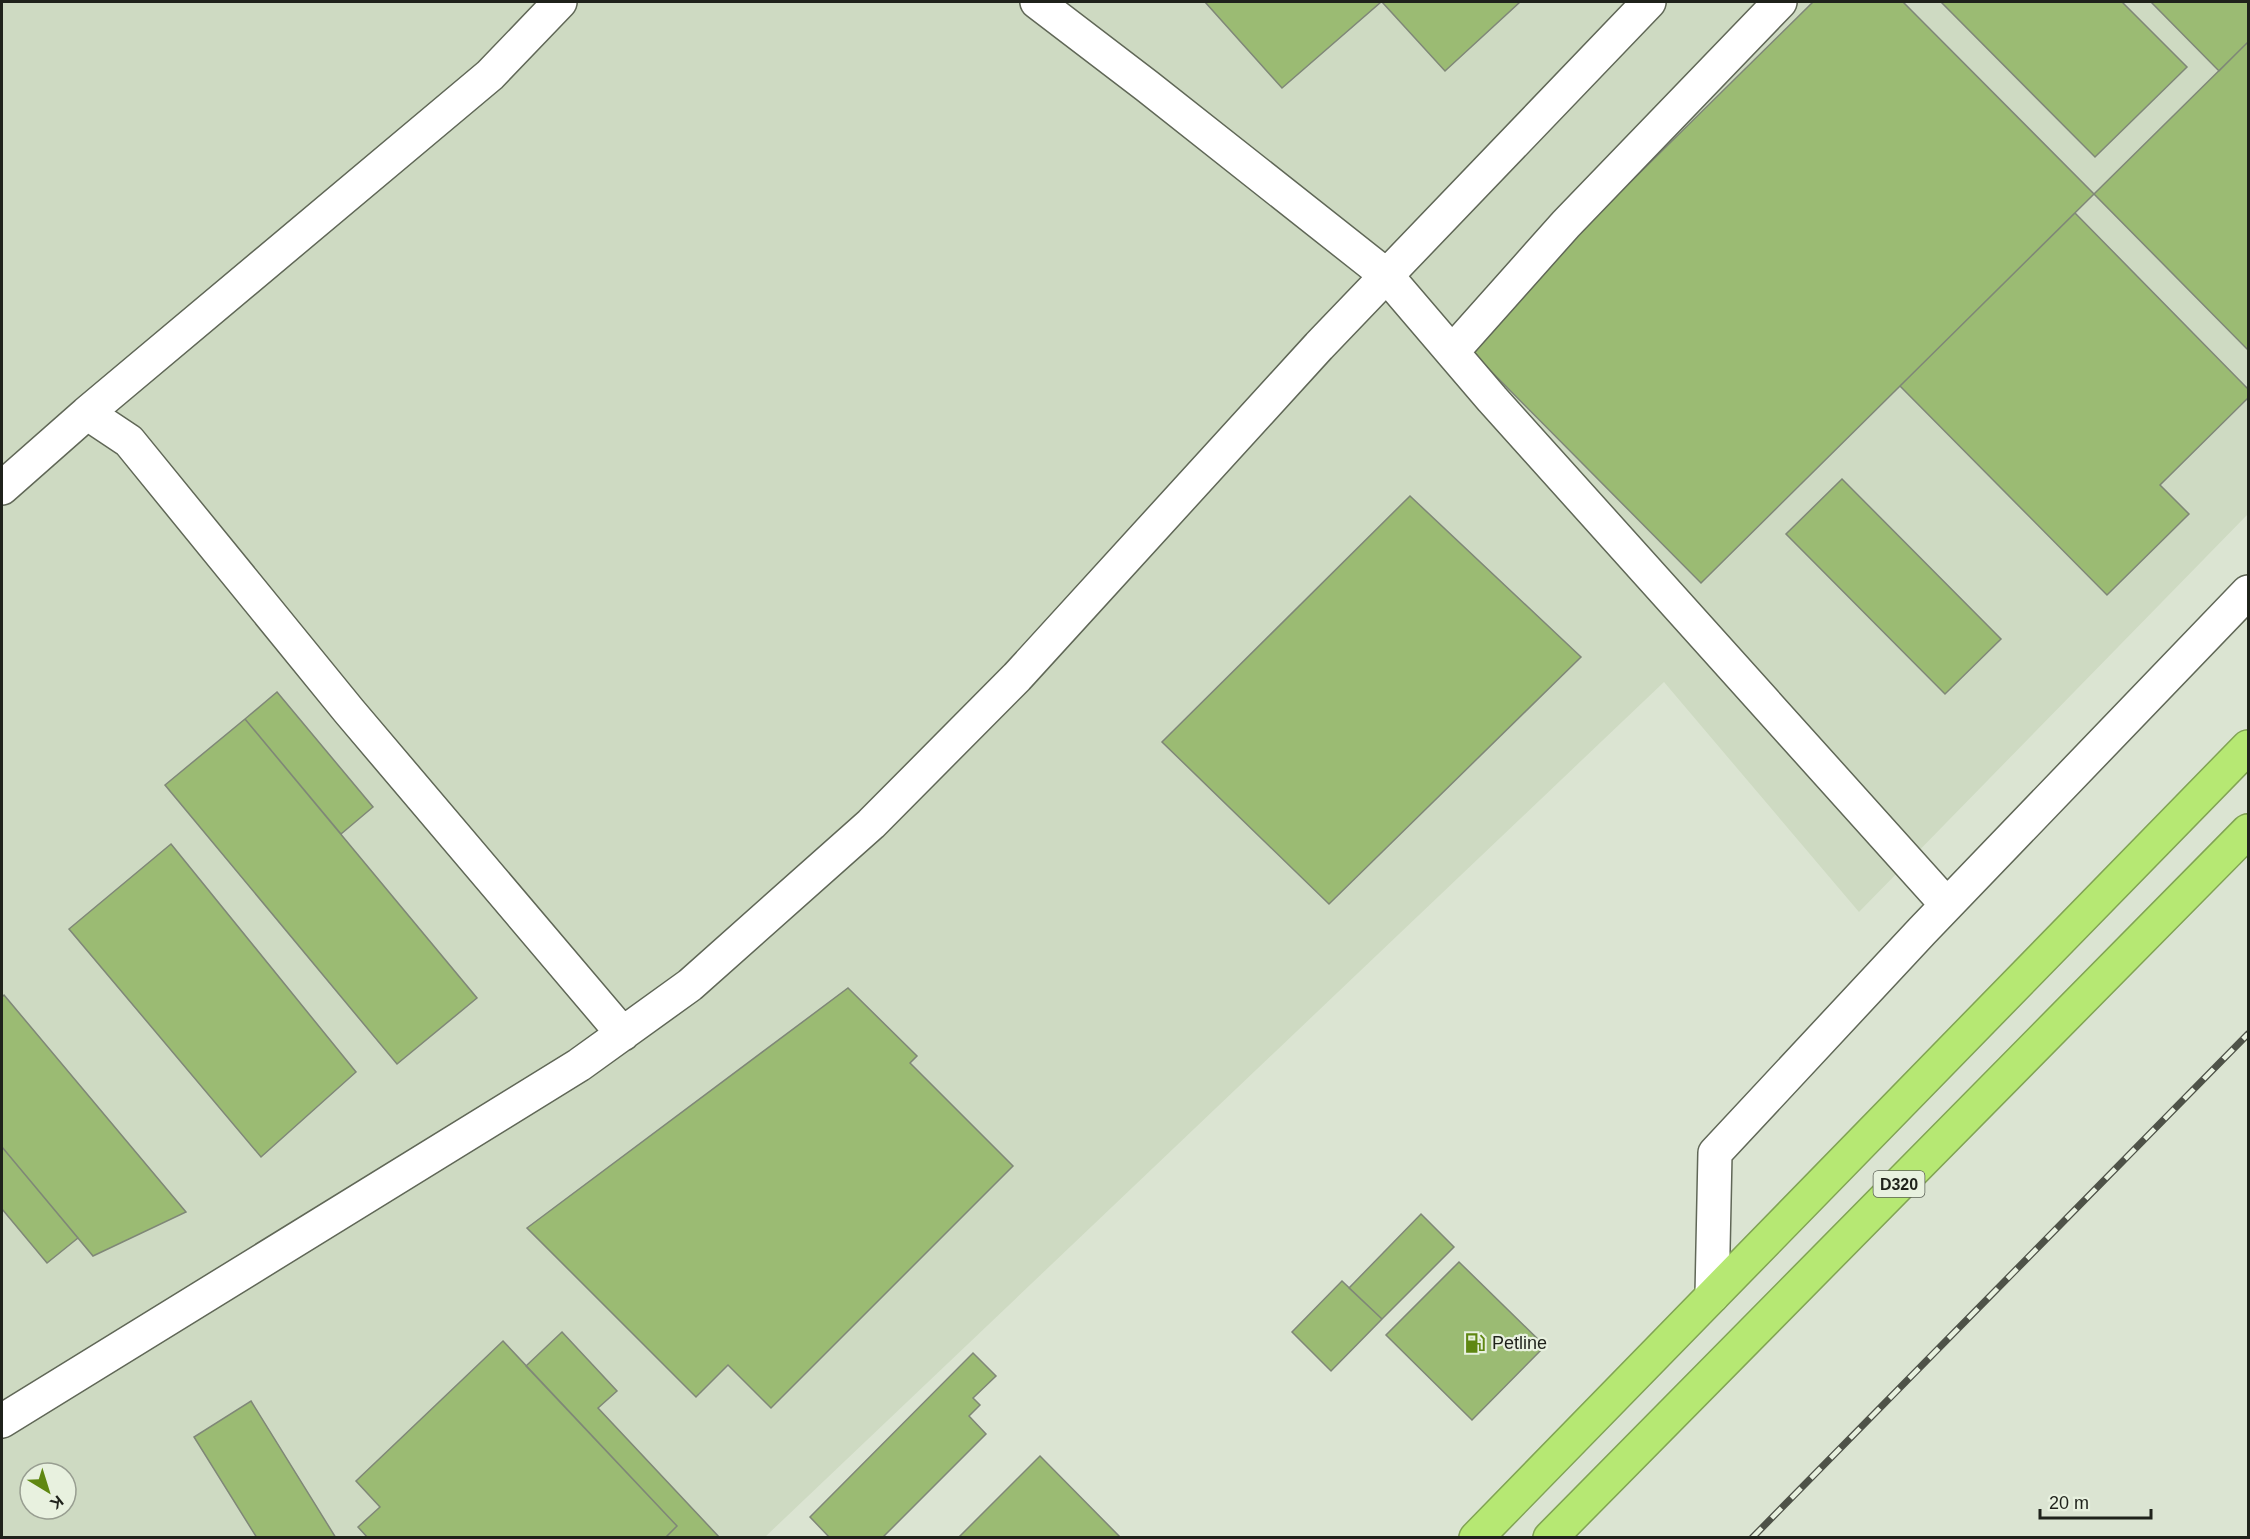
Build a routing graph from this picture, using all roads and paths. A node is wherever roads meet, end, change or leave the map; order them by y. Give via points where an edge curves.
1 (560, 2) edge
2 (1037, 2) edge
3 (1648, 2) edge
4 (1780, 2) edge
5 (1386, 275) junction
6 (1452, 352) junction
7 (87, 414) junction
8 (2, 488) edge
9 (2248, 592) edge
10 (2248, 747) edge
11 (2248, 831) edge
12 (1947, 905) junction
13 (623, 1034) junction
14 (1712, 1296) junction
15 (2, 1421) edge
16 (1476, 1538) edge
17 (1550, 1538) edge

1 - 7 street via 490,75
2 - 5 street
3 - 5 street
4 - 6 street via 1566,224
5 - 6 street
5 - 13 street via 1017,676 871,824 690,985
6 - 12 street
7 - 8 street
7 - 13 street via 129,441 349,711
9 - 12 street
10 - 14 highway
11 - 17 highway, D320
12 - 14 street via 1715,1153
13 - 15 street via 579,1065
14 - 16 highway

